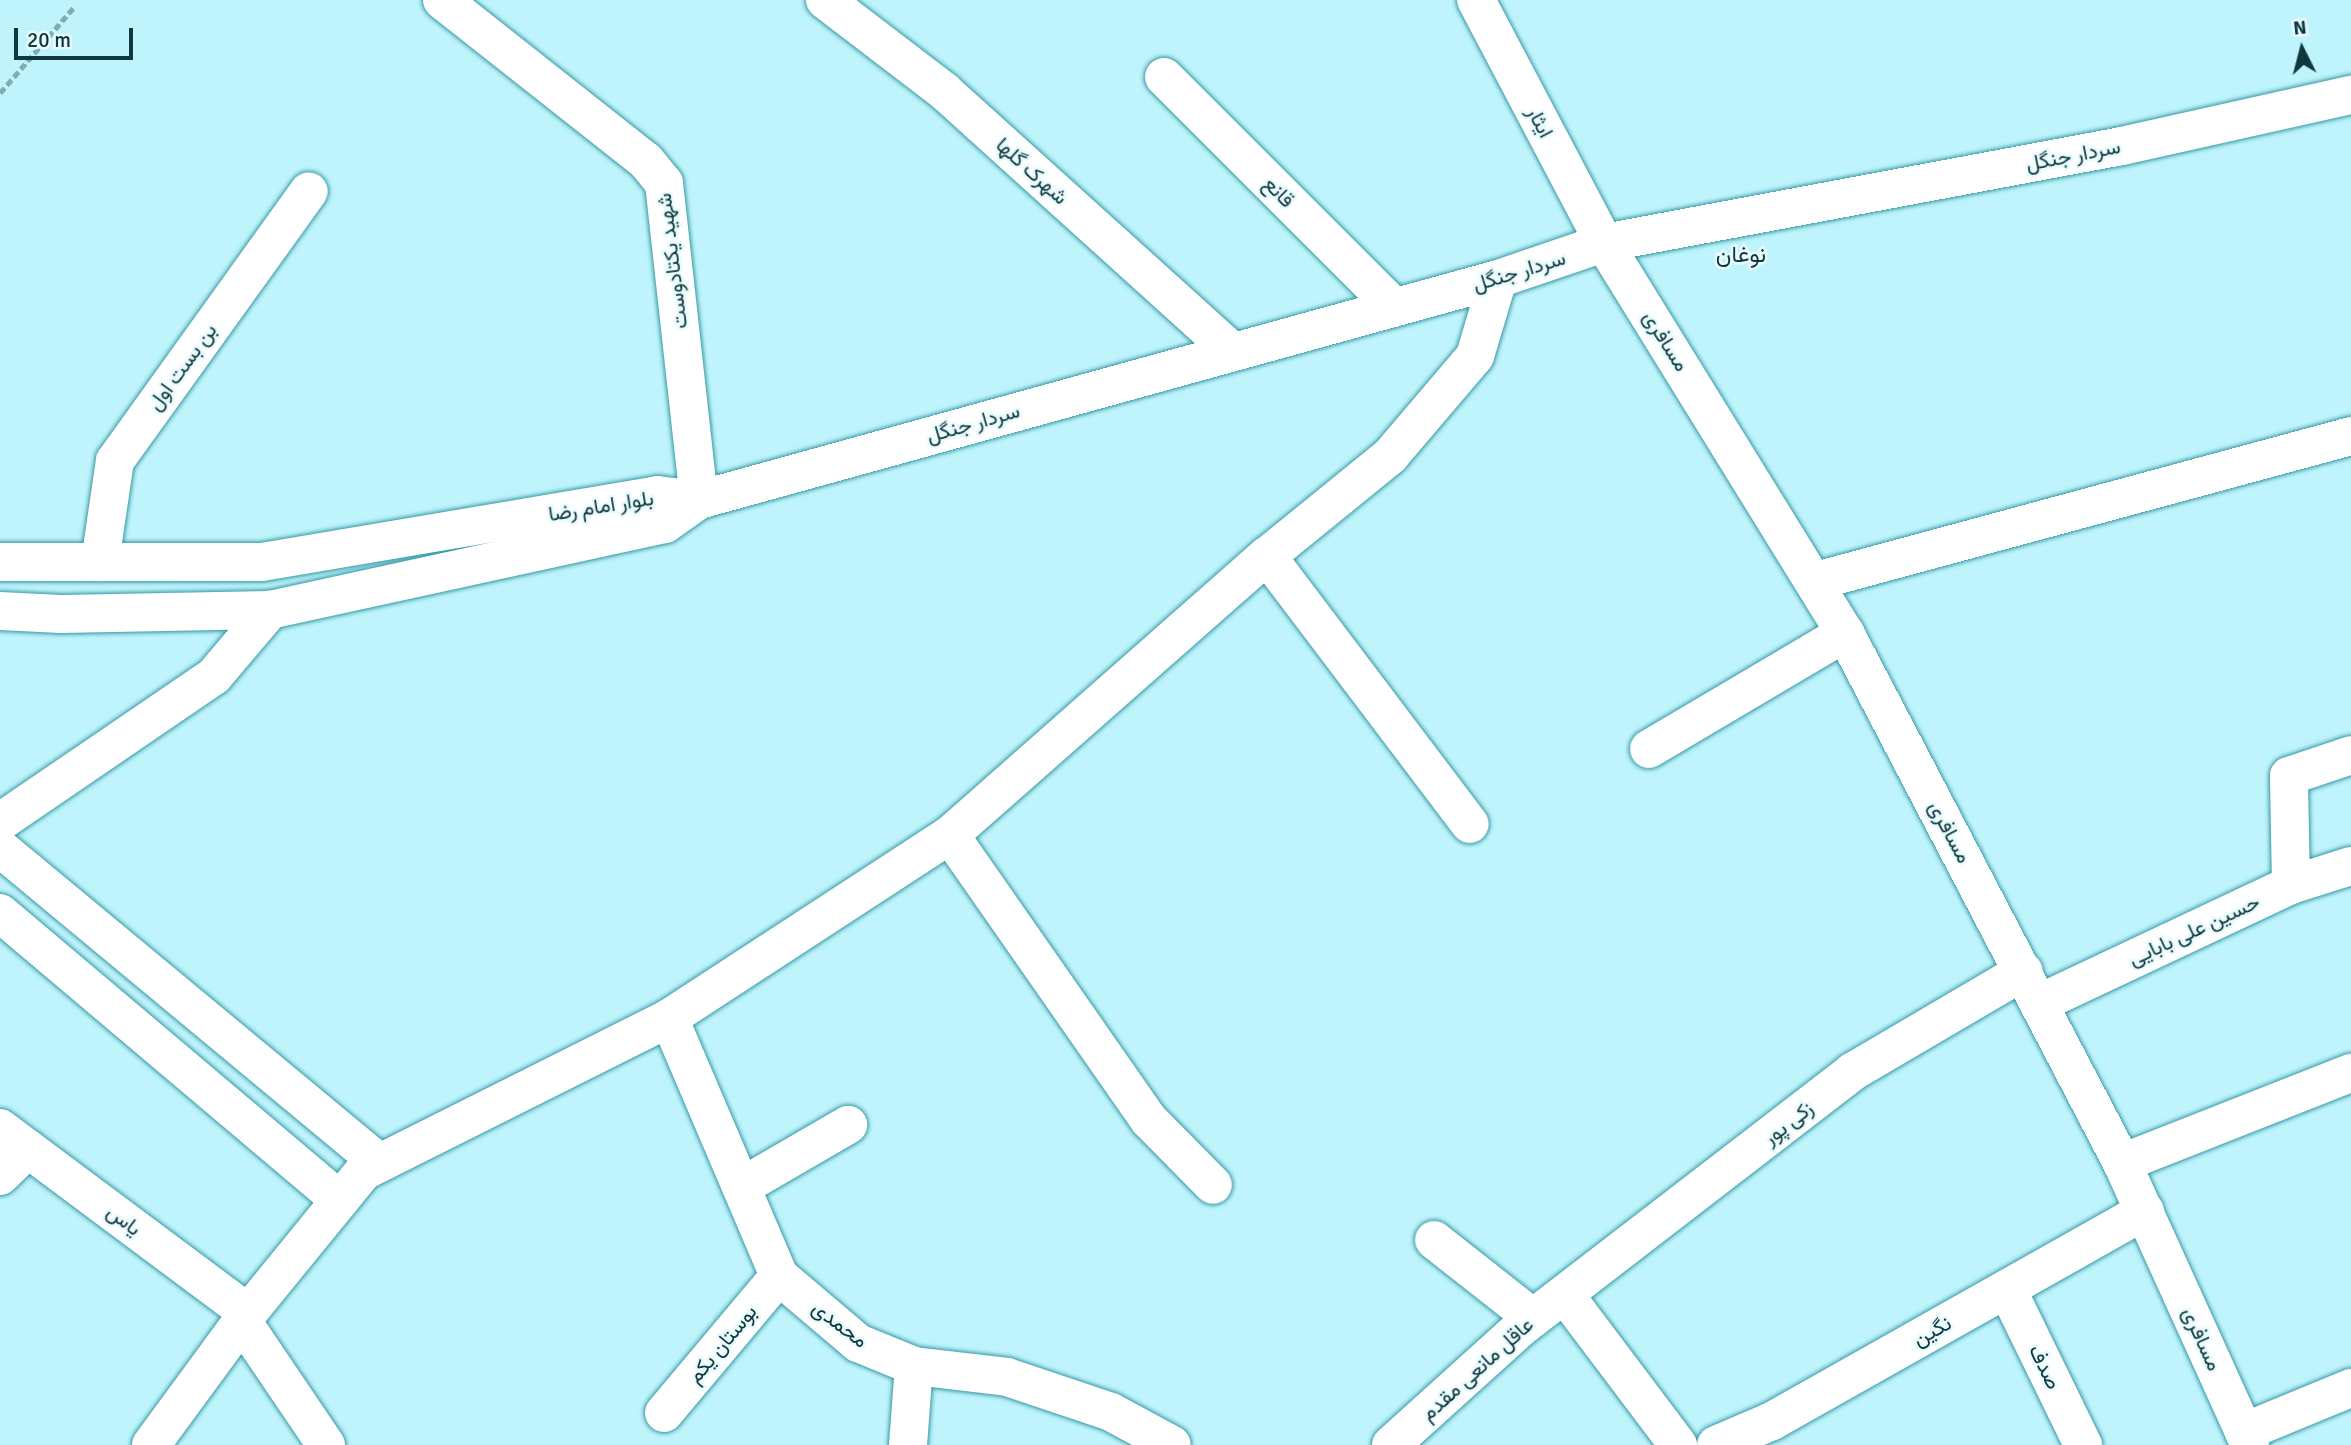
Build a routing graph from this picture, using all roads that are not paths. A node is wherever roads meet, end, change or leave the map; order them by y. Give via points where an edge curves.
1 (442, 0) edge
2 (825, 0) edge
3 (1476, 0) edge
4 (1164, 77) dead end
5 (2351, 95) edge
6 (309, 191) dead end
7 (1604, 243) junction
8 (1499, 279) junction
9 (1394, 307) junction
10 (1232, 351) junction
11 (2351, 436) edge
12 (699, 500) junction
13 (1267, 556) junction
14 (0, 562) edge
15 (100, 562) junction
16 (262, 562) junction
17 (1816, 581) junction
18 (270, 610) junction
19 (0, 611) edge
20 (101, 614) junction
21 (1845, 633) junction
22 (1649, 749) dead end
23 (2351, 755) edge
24 (0, 822) edge
25 (1470, 824) dead end
26 (950, 835) junction
27 (0, 848) edge
28 (2351, 866) edge
29 (2291, 885) junction
30 (0, 913) edge
31 (2032, 987) junction
32 (669, 1018) junction
33 (2351, 1073) edge
34 (848, 1125) dead end
35 (14, 1139) edge
36 (379, 1163) junction
37 (2122, 1163) junction
38 (0, 1176) edge
39 (1216, 1182) dead end
40 (741, 1187) junction
41 (340, 1200) junction
42 (2145, 1211) junction
43 (1434, 1240) dead end
44 (779, 1276) junction
45 (2007, 1289) junction
46 (1565, 1295) junction
47 (245, 1317) junction
48 (1533, 1318) junction
49 (914, 1366) junction
50 (2351, 1388) edge
51 (664, 1413) dead end
52 (1778, 1433) edge
53 (2247, 1438) edge
54 (151, 1445) edge
55 (326, 1445) edge
56 (908, 1445) edge
57 (1172, 1445) edge
58 (1391, 1445) edge
59 (1678, 1445) edge
60 (1716, 1445) edge
61 (2083, 1445) edge

1 - 12 street, شهید یکتادوست via 646,161 664,183
2 - 10 street, شهرک گلها via 944,91
3 - 7 street, ایثار
4 - 9 street, قانع
5 - 7 street, سردار جنگل via 2122,146
6 - 15 street, بن بست اول via 115,461
7 - 8 street, سردار جنگل
7 - 17 street, مسافری
8 - 9 street, سردار جنگل
8 - 13 street via 1475,356 1390,456
9 - 10 street, سردار جنگل
10 - 12 street, سردار جنگل
11 - 17 street
12 - 16 street, بلوار امام رضا via 657,495
12 - 18 street, بلوار امام رضا via 665,524
13 - 25 street
13 - 26 street
14 - 15 street, بلوار امام رضا
15 - 16 street, بلوار امام رضا
15 - 20 street, بن بست اول
16 - 18 street
17 - 21 street, مسافری
18 - 20 street, بلوار امام رضا
18 - 24 street via 214,676
19 - 20 street, بلوار امام رضا
21 - 22 street
21 - 31 street, مسافری
23 - 29 street via 2289,776
26 - 32 street
26 - 39 street via 1149,1120
27 - 36 street
28 - 29 street, حسین علی بابایی
29 - 31 street, حسین علی بابایی
30 - 41 street
31 - 37 street, مسافری
31 - 46 street, زکی پور via 1852,1072
32 - 36 street
32 - 40 street, محمدی
33 - 37 street
34 - 40 street
35 - 38 street
35 - 47 street, یاس
36 - 41 street via 364,1171
37 - 42 street, مسافری
40 - 44 street, محمدی
41 - 47 street
42 - 45 street, نگین
42 - 53 street, مسافری
43 - 48 street
44 - 49 street, محمدی via 858,1343
44 - 51 street, بوستان یکم
45 - 52 street, نگین
45 - 61 street, صدف
46 - 48 street, عاقل مانعی مقدم
46 - 59 street
47 - 54 street
47 - 55 street, یاس
48 - 58 street, عاقل مانعی مقدم
49 - 56 street
49 - 57 street, محمدی via 1007,1377 1111,1412
50 - 53 street
52 - 60 street, نگین

